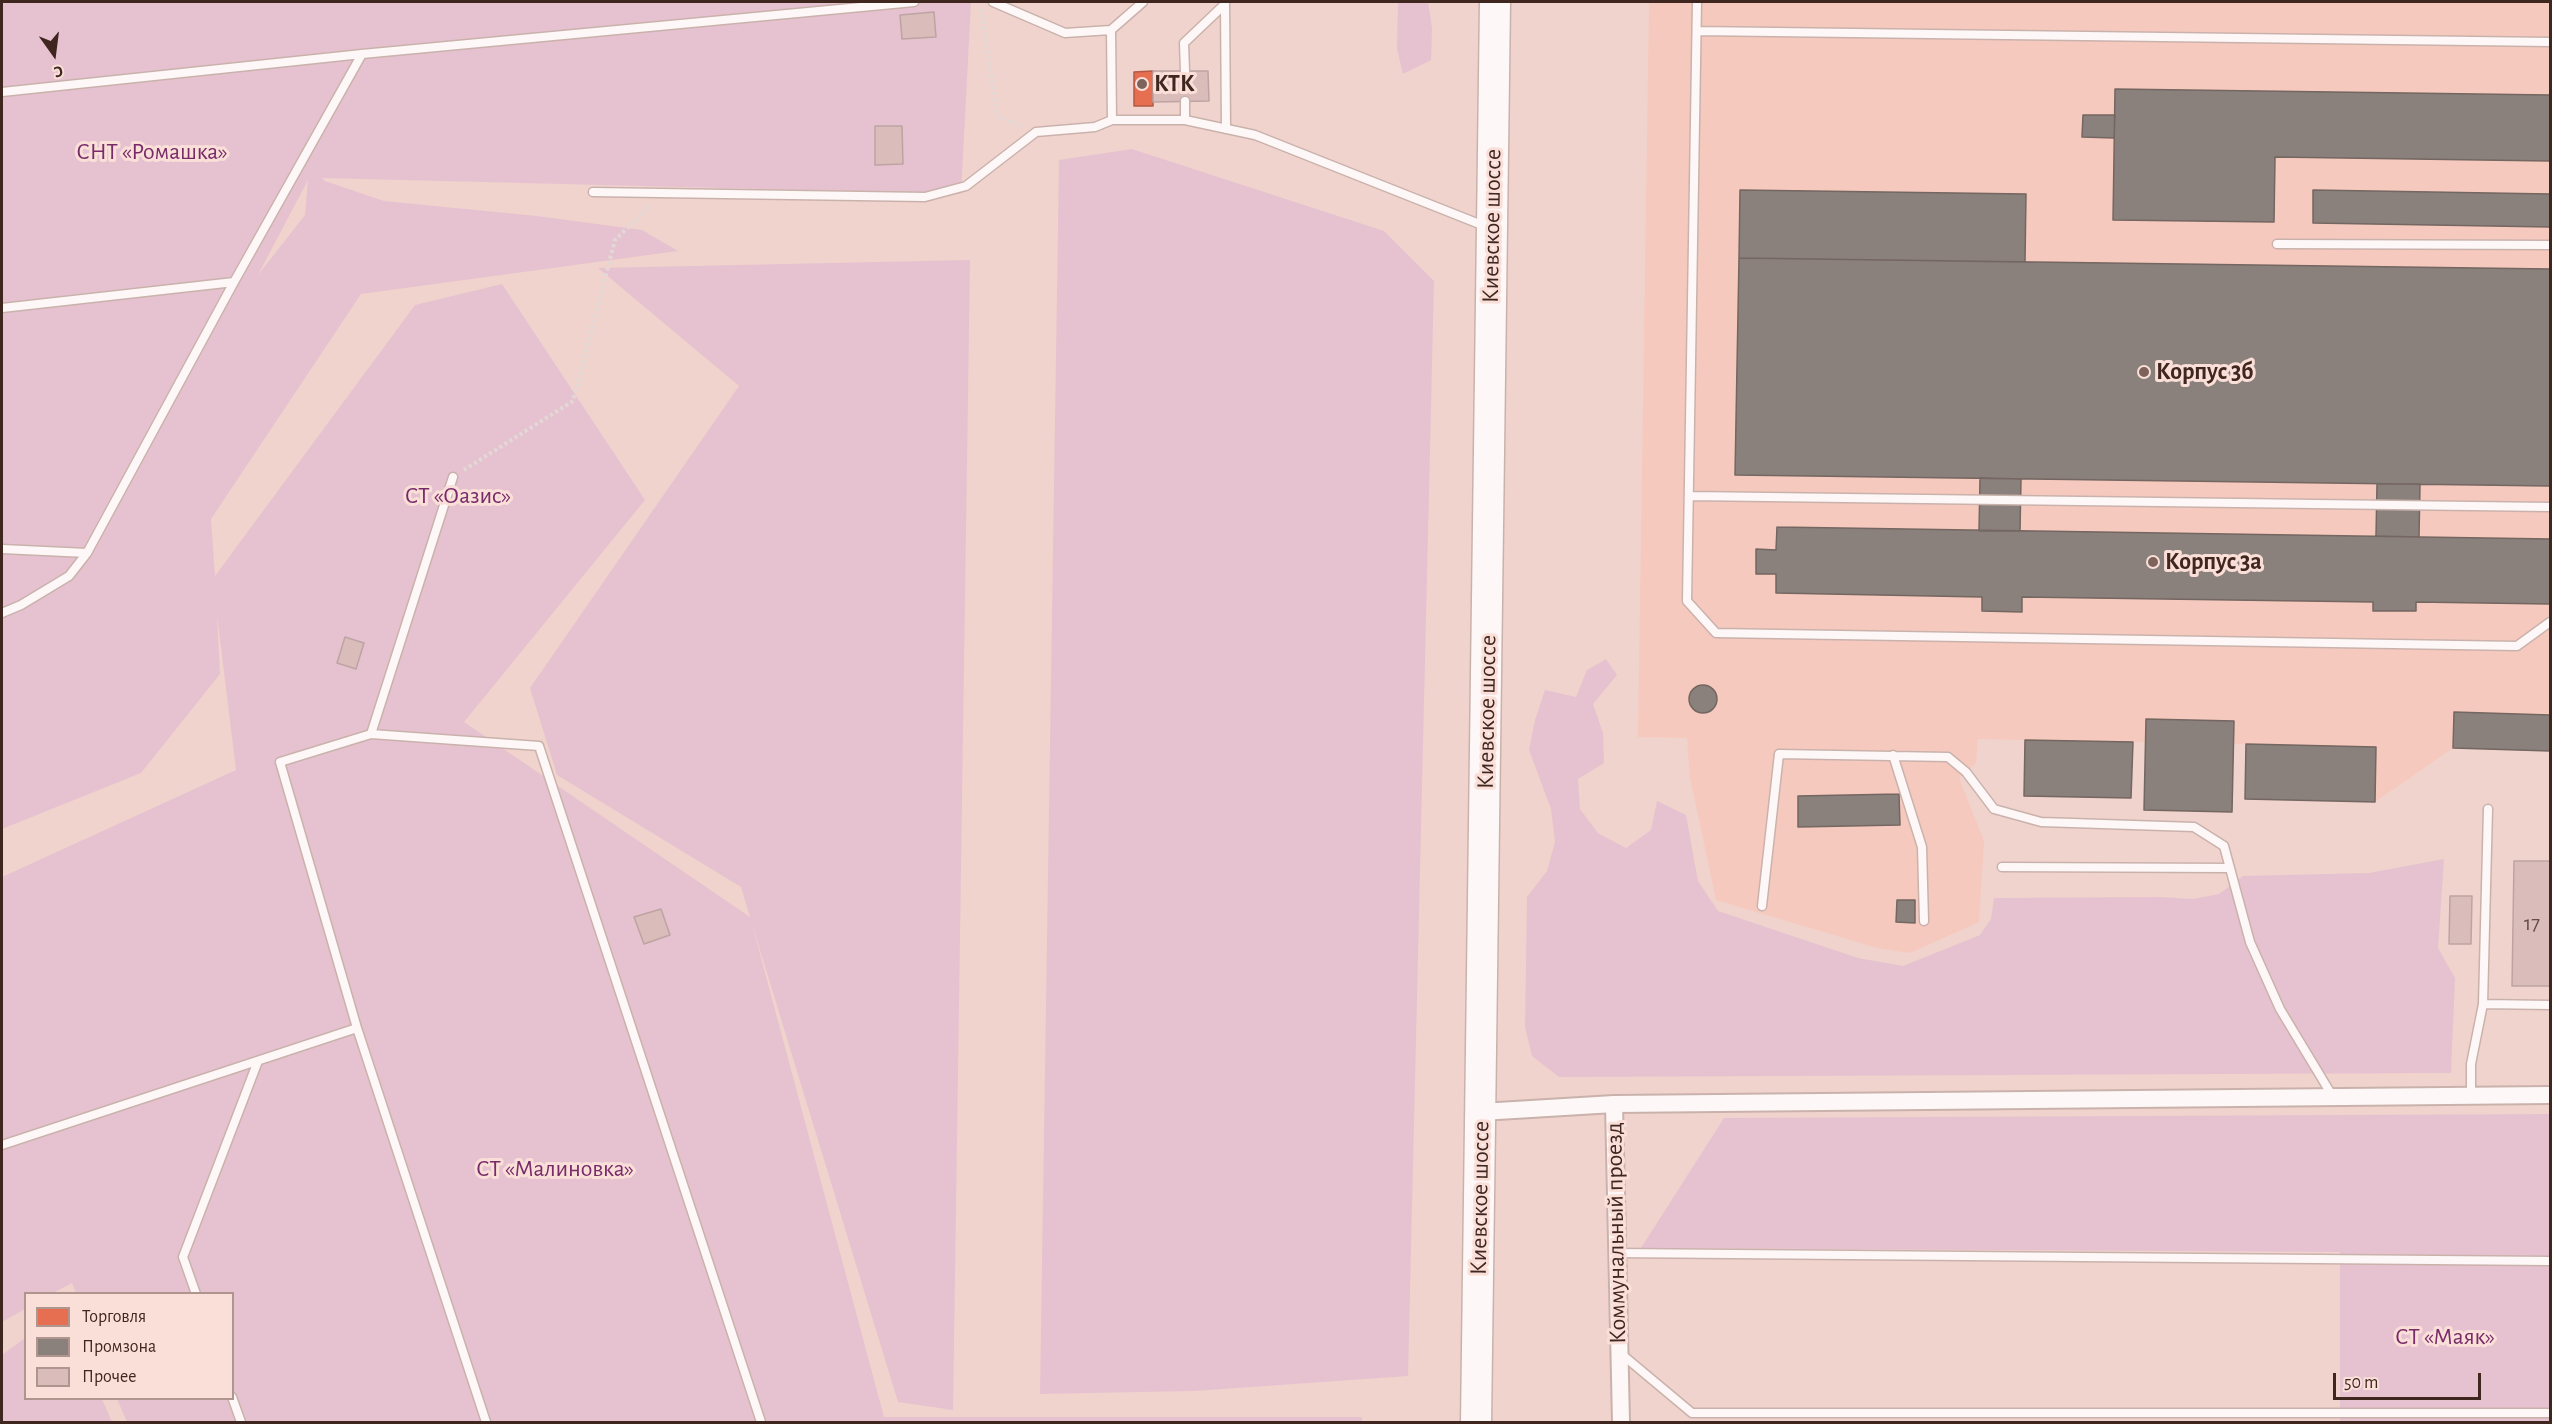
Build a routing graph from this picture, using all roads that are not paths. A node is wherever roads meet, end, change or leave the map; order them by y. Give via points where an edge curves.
1 (914, 2) edge
2 (993, 2) edge
3 (1143, 2) edge
4 (1225, 2) edge
5 (1495, 2) edge
6 (1697, 2) edge
7 (1111, 30) junction
8 (1697, 31) junction
9 (2550, 42) edge
10 (362, 54) junction
11 (1185, 71) dead end
12 (2, 92) edge
13 (1185, 101) dead end
14 (1112, 120) junction
15 (1185, 120) junction
16 (1226, 129) junction
17 (593, 192) dead end
18 (1491, 229) junction
19 (2277, 244) dead end
20 (2550, 245) edge
21 (234, 282) junction
22 (2, 308) edge
23 (453, 477) road end
24 (1689, 496) junction
25 (2550, 507) edge
26 (2, 549) edge
27 (87, 553) junction
28 (2, 613) edge
29 (2550, 622) edge
30 (371, 734) junction
31 (1893, 755) junction
32 (2488, 809) dead end
33 (2001, 867) dead end
34 (2230, 868) junction
35 (1762, 906) dead end
36 (1924, 921) dead end
37 (2483, 1004) junction
38 (2550, 1005) edge
39 (357, 1028) junction
40 (258, 1061) junction
41 (2550, 1095) edge
42 (2471, 1096) junction
43 (2332, 1097) junction
44 (1614, 1104) junction
45 (1481, 1113) junction
46 (2, 1145) edge
47 (1616, 1253) junction
48 (2550, 1261) edge
49 (196, 1292) edge
50 (1618, 1351) junction
51 (233, 1400) edge
52 (2550, 1413) edge
53 (242, 1422) edge
54 (486, 1422) edge
55 (761, 1422) edge
56 (1476, 1422) edge
57 (1621, 1422) edge

1 - 10 lane
2 - 7 lane via 1065,33
3 - 7 lane
4 - 11 lane via 1184,43
4 - 16 lane
5 - 18 highway, Киевское шоссе
6 - 8 lane
7 - 14 lane
8 - 9 lane
8 - 24 lane
10 - 12 lane
10 - 21 lane
13 - 15 lane
14 - 15 lane
14 - 17 lane via 1095,127 1036,132 966,186 924,197
15 - 16 lane
16 - 18 lane via 1255,135
18 - 45 highway, Киевское шоссе
19 - 20 lane
21 - 22 lane
21 - 27 lane
23 - 30 lane
24 - 25 lane
24 - 29 lane via 1687,601 1716,633 2517,646
26 - 27 lane
27 - 28 lane via 69,576
30 - 39 lane via 280,762
30 - 55 lane via 539,746
31 - 34 lane via 1948,757 1966,772 1994,809 2042,822 2194,827 2223,846
31 - 35 lane via 1779,754
31 - 36 lane via 1922,847
32 - 37 lane
33 - 34 lane
34 - 43 lane via 2254,952 2280,1009
37 - 38 lane
37 - 42 lane via 2471,1065
39 - 40 lane
39 - 54 lane
40 - 46 lane
40 - 49 lane via 183,1257
41 - 42 street
42 - 43 street
43 - 44 street
44 - 45 street, Коммунальный проезд
44 - 47 street, Коммунальный проезд
45 - 56 highway, Киевское шоссе
47 - 48 lane
47 - 50 street, Коммунальный проезд
50 - 52 lane via 1692,1413
50 - 57 street, Коммунальный проезд
51 - 53 lane

